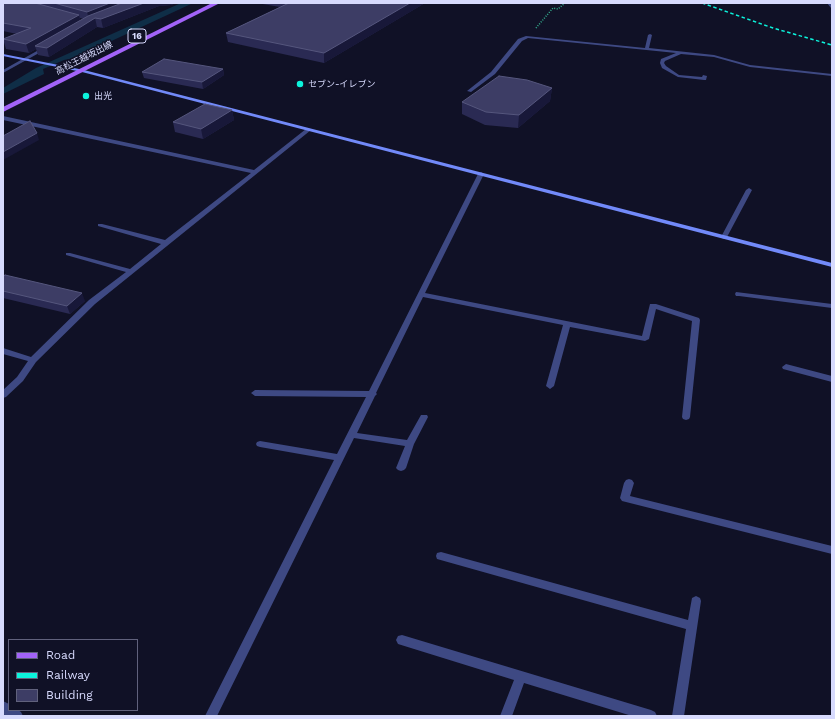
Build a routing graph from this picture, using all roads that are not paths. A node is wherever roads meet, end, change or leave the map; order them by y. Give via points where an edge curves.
1 (204, 3) edge
2 (217, 3) edge
3 (829, 3) edge
4 (832, 7) edge
5 (650, 35) dead end
6 (48, 47) edge
7 (647, 48) junction
8 (682, 54) junction
9 (3, 55) edge
10 (27, 59) junction
11 (70, 68) junction
12 (82, 71) junction
13 (3, 72) edge
14 (705, 76) dead end
15 (832, 76) edge
16 (469, 91) dead end
17 (17, 94) dead end
18 (3, 110) edge
19 (3, 118) edge
20 (308, 130) junction
21 (255, 172) junction
22 (481, 174) junction
23 (749, 190) dead end
24 (100, 225) dead end
25 (724, 237) junction
26 (167, 243) junction
27 (68, 254) dead end
28 (832, 265) edge
29 (131, 271) junction
30 (738, 294) dead end
31 (422, 295) junction
32 (832, 306) edge
33 (567, 323) junction
34 (3, 352) edge
35 (33, 360) junction
36 (786, 367) dead end
37 (832, 379) edge
38 (550, 386) dead end
39 (255, 393) dead end
40 (373, 394) junction
41 (3, 395) edge
42 (424, 417) dead end
43 (686, 417) dead end
44 (352, 435) junction
45 (260, 444) dead end
46 (410, 444) junction
47 (340, 458) junction
48 (401, 468) dead end
49 (629, 482) dead end
50 (832, 550) edge
51 (441, 556) dead end
52 (696, 601) dead end
53 (692, 626) junction
54 (402, 640) dead end
55 (521, 676) junction
56 (211, 716) edge
57 (506, 716) edge
58 (651, 716) edge
59 (678, 716) edge

1 - 11 main road, 高松王越坂出線 / 16
2 - 12 main road, 高松王越坂出線 / 16
3 - 4 street
5 - 7 street
6 - 10 street
7 - 8 street
7 - 16 street via 528,37 520,40 493,73
8 - 14 street via 663,60 664,67 678,76 704,79
8 - 15 street via 714,56 750,66
9 - 10 street
10 - 11 street
10 - 13 street
11 - 12 street
11 - 17 main road, 高松王越坂出線 / 16
12 - 18 main road, 高松王越坂出線 / 16
12 - 20 street
19 - 21 street
20 - 21 street
20 - 22 street
21 - 26 street
22 - 25 street
22 - 31 street
23 - 25 street
24 - 26 street
25 - 28 street
26 - 29 street
27 - 29 street
29 - 35 street via 92,302
30 - 32 street
31 - 33 street
31 - 40 street
33 - 38 street
33 - 43 street via 645,339 653,306 696,320
34 - 35 street
35 - 41 street via 20,379
36 - 37 street
39 - 40 street
40 - 44 street
42 - 46 street
44 - 46 street
44 - 47 street
45 - 47 street
46 - 48 street
47 - 56 street
49 - 50 street via 625,498
51 - 53 street
52 - 53 street
53 - 59 street
54 - 55 street
55 - 57 street
55 - 58 street

